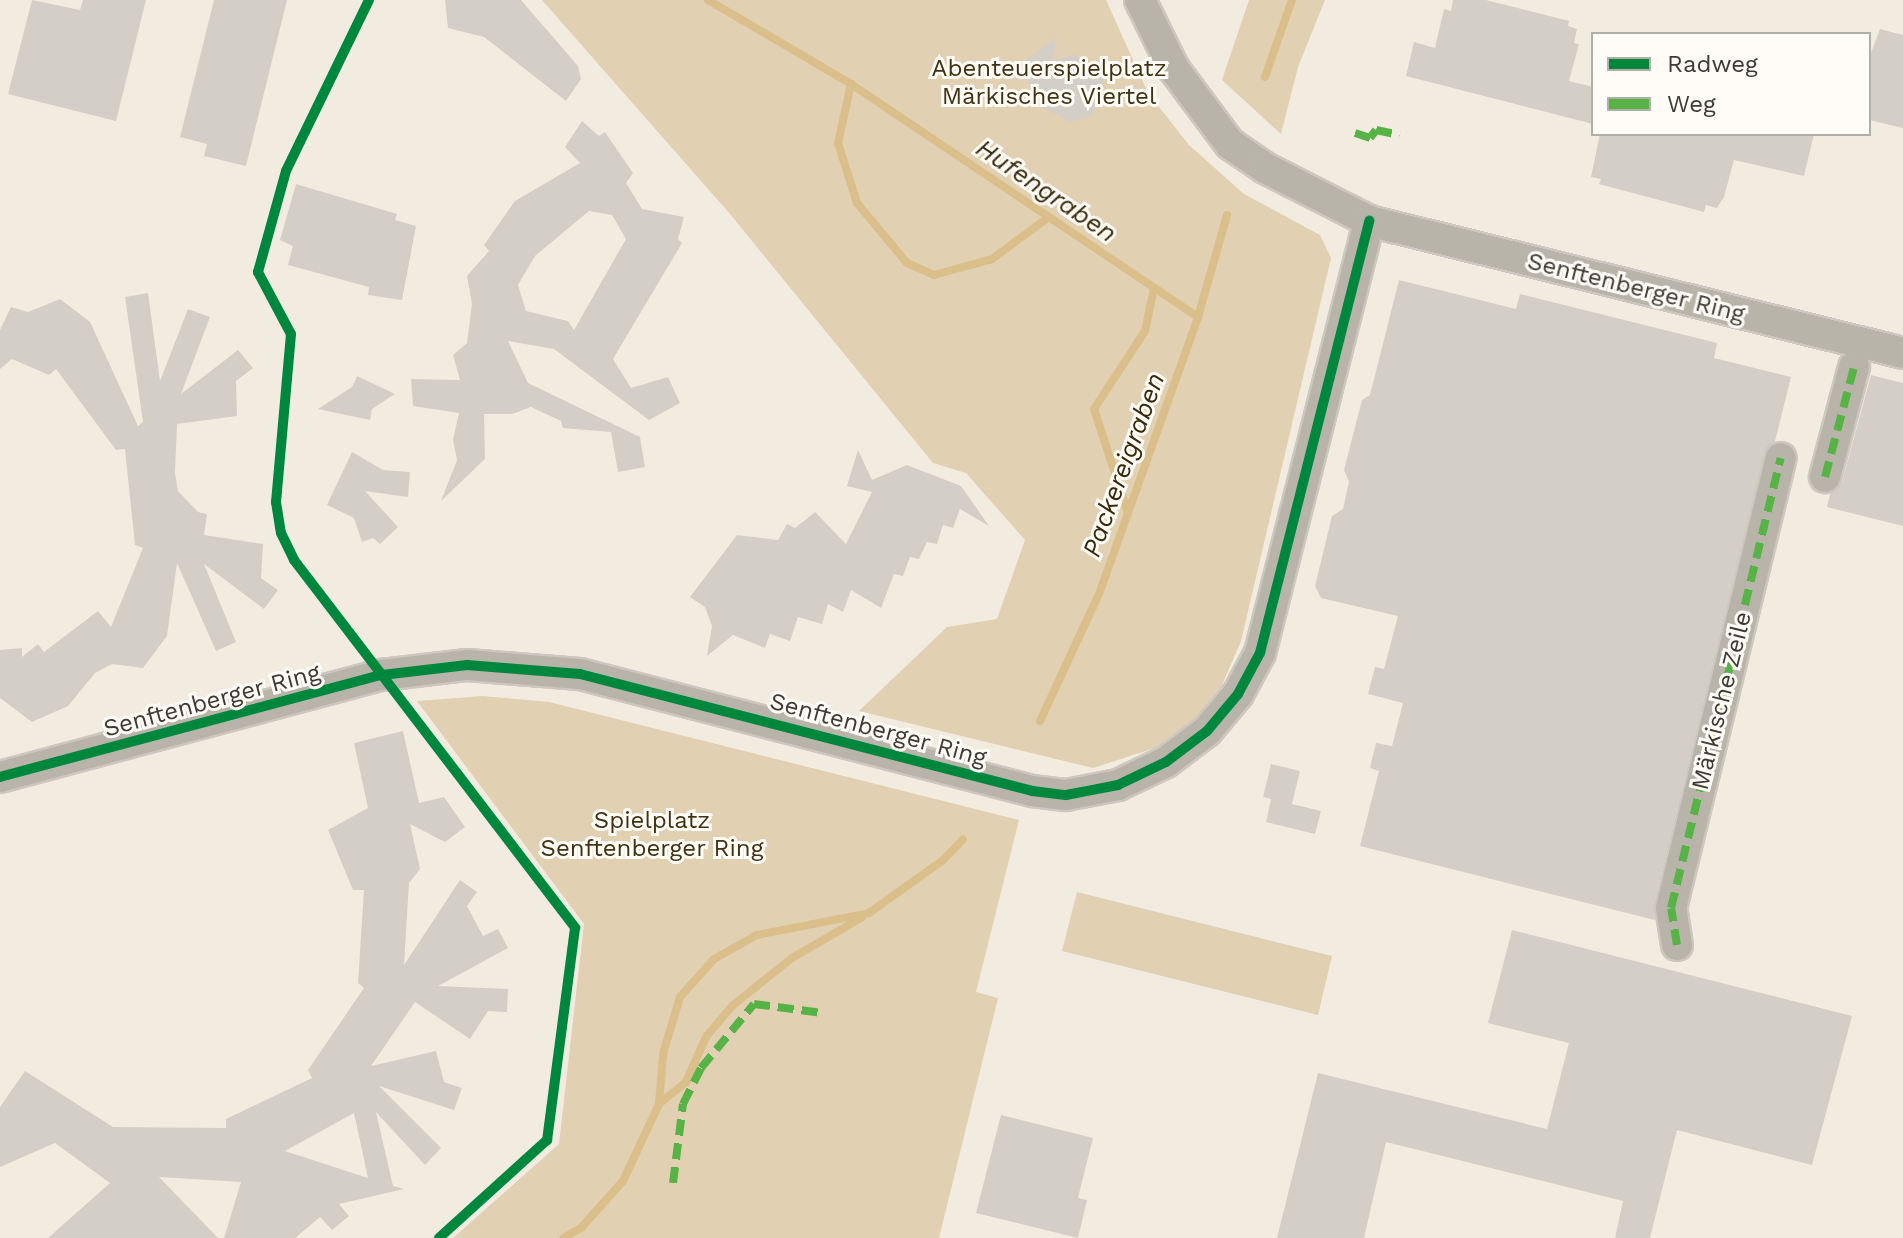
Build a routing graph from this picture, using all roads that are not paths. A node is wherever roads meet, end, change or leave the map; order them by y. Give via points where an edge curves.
1 (1140, 0) edge
2 (1369, 221) junction
3 (1903, 353) edge
4 (1854, 367) dead end
5 (1781, 458) dead end
6 (1825, 477) dead end
7 (0, 777) edge
8 (1677, 945) dead end

1 - 2 street, Senftenberger Ring via 1174,69 1230,144
2 - 3 street, Senftenberger Ring
2 - 7 street, Senftenberger Ring via 1260,653 1238,694 1207,731 1166,762 1118,785 1066,795 1032,791 580,674 467,665 382,675
4 - 6 street
5 - 8 street, Märkische Zeile via 1671,908

